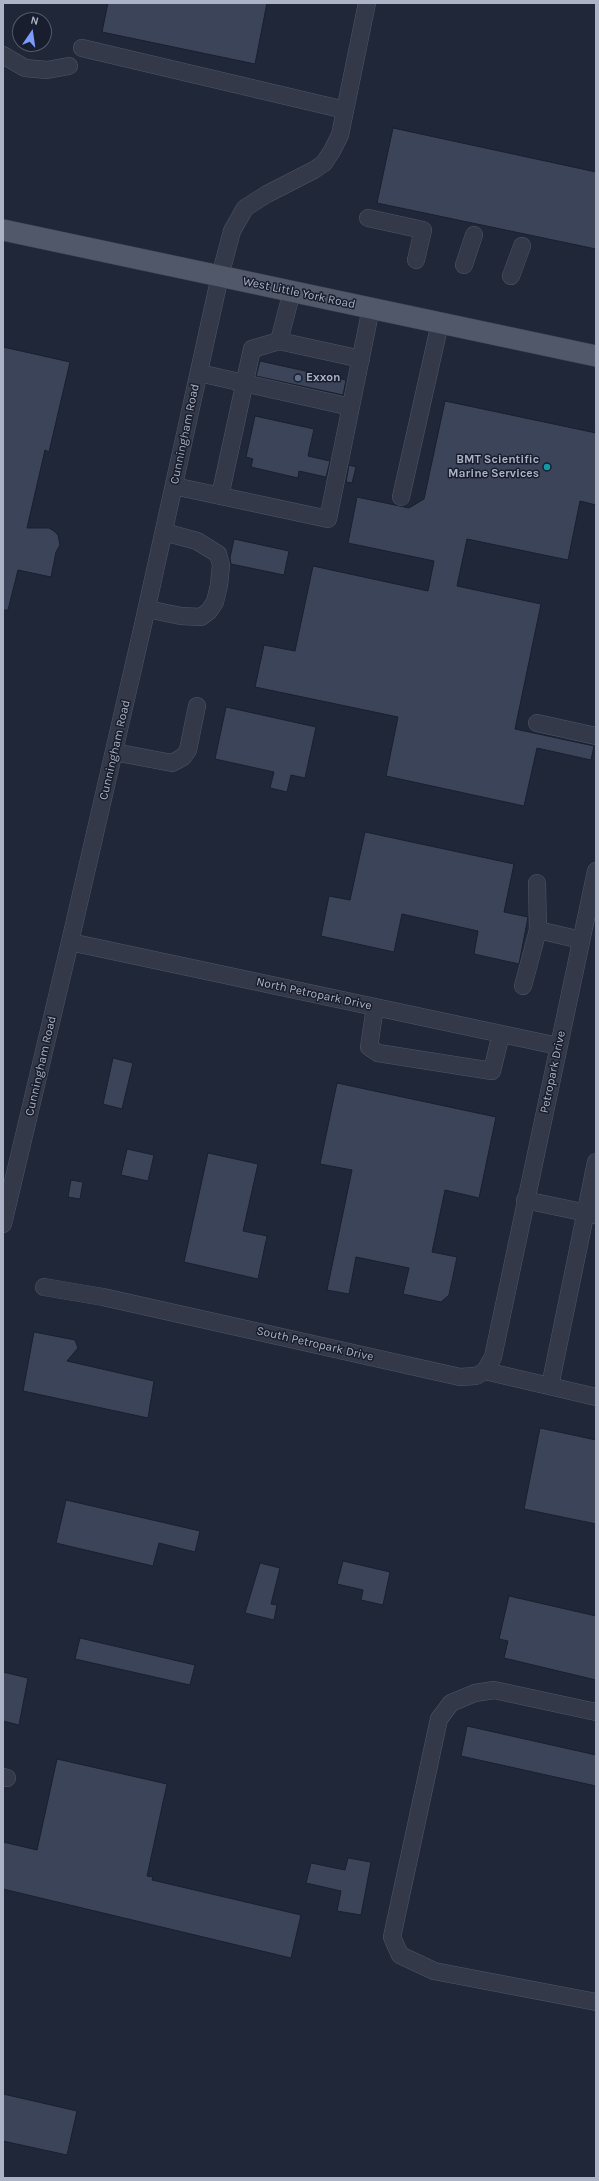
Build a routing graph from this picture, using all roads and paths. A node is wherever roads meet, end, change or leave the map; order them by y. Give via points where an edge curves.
1 (367, 3) edge
2 (82, 48) dead end
3 (3, 55) edge
4 (69, 66) dead end
5 (345, 110) junction
6 (368, 218) dead end
7 (3, 230) edge
8 (474, 235) dead end
9 (522, 246) dead end
10 (416, 260) dead end
11 (464, 265) dead end
12 (220, 276) junction
13 (511, 276) dead end
14 (292, 291) junction
15 (371, 308) junction
16 (440, 323) junction
17 (279, 342) junction
18 (596, 356) edge
19 (361, 359) junction
20 (199, 373) junction
21 (244, 383) junction
22 (351, 407) junction
23 (174, 486) junction
24 (220, 496) junction
25 (401, 497) dead end
26 (164, 532) junction
27 (147, 609) junction
28 (197, 706) dead end
29 (537, 723) dead end
30 (596, 736) edge
31 (114, 752) junction
32 (596, 871) edge
33 (537, 883) dead end
34 (538, 930) junction
35 (587, 937) edge
36 (70, 942) junction
37 (523, 986) dead end
38 (375, 1007) junction
39 (501, 1034) junction
40 (558, 1046) junction
41 (596, 1162) edge
42 (526, 1200) junction
43 (591, 1214) edge
44 (3, 1224) edge
45 (44, 1286) dead end
46 (485, 1371) junction
47 (550, 1386) junction
48 (596, 1397) edge
49 (596, 1712) edge
50 (596, 2002) edge

1 - 5 street, Cunningham Road
2 - 5 street
3 - 4 street via 25,68 47,70
5 - 12 street, Cunningham Road via 340,135 324,163 245,208 232,231
6 - 10 street via 423,230
7 - 12 main road, West Little York Road
8 - 11 street
9 - 13 street
12 - 14 main road, West Little York Road
12 - 20 street, Cunningham Road
14 - 15 main road, West Little York Road
14 - 17 street
15 - 16 main road, West Little York Road
15 - 19 street
16 - 18 main road, West Little York Road
16 - 25 street
17 - 19 street
17 - 21 street via 252,349
19 - 22 street
20 - 21 street
20 - 23 street, Cunningham Road
21 - 22 street
21 - 24 street
22 - 24 street via 328,519
23 - 24 street
23 - 26 street, Cunningham Road
26 - 27 street, Cunningham Road
26 - 27 street via 198,541 218,554 221,565 220,585 215,602 209,611 201,616 181,616
27 - 31 street, Cunningham Road
28 - 31 street via 188,750 183,758 172,763
29 - 30 street
31 - 36 street, Cunningham Road
32 - 35 street, Petropark Drive
33 - 34 street
34 - 35 street
34 - 37 street
35 - 40 street, Petropark Drive
36 - 38 street, North Petropark Drive
36 - 44 street, Cunningham Road
38 - 39 street, North Petropark Drive
38 - 39 street via 369,1046 378,1053 492,1071
39 - 40 street, North Petropark Drive
40 - 42 street, Petropark Drive
41 - 43 street
42 - 43 street
42 - 46 street, Petropark Drive via 494,1357
43 - 47 street
45 - 46 street, South Petropark Drive via 460,1377 476,1376
46 - 47 street
47 - 48 street
49 - 50 street via 494,1690 475,1692 451,1703 439,1719 392,1937 400,1955 434,1971

